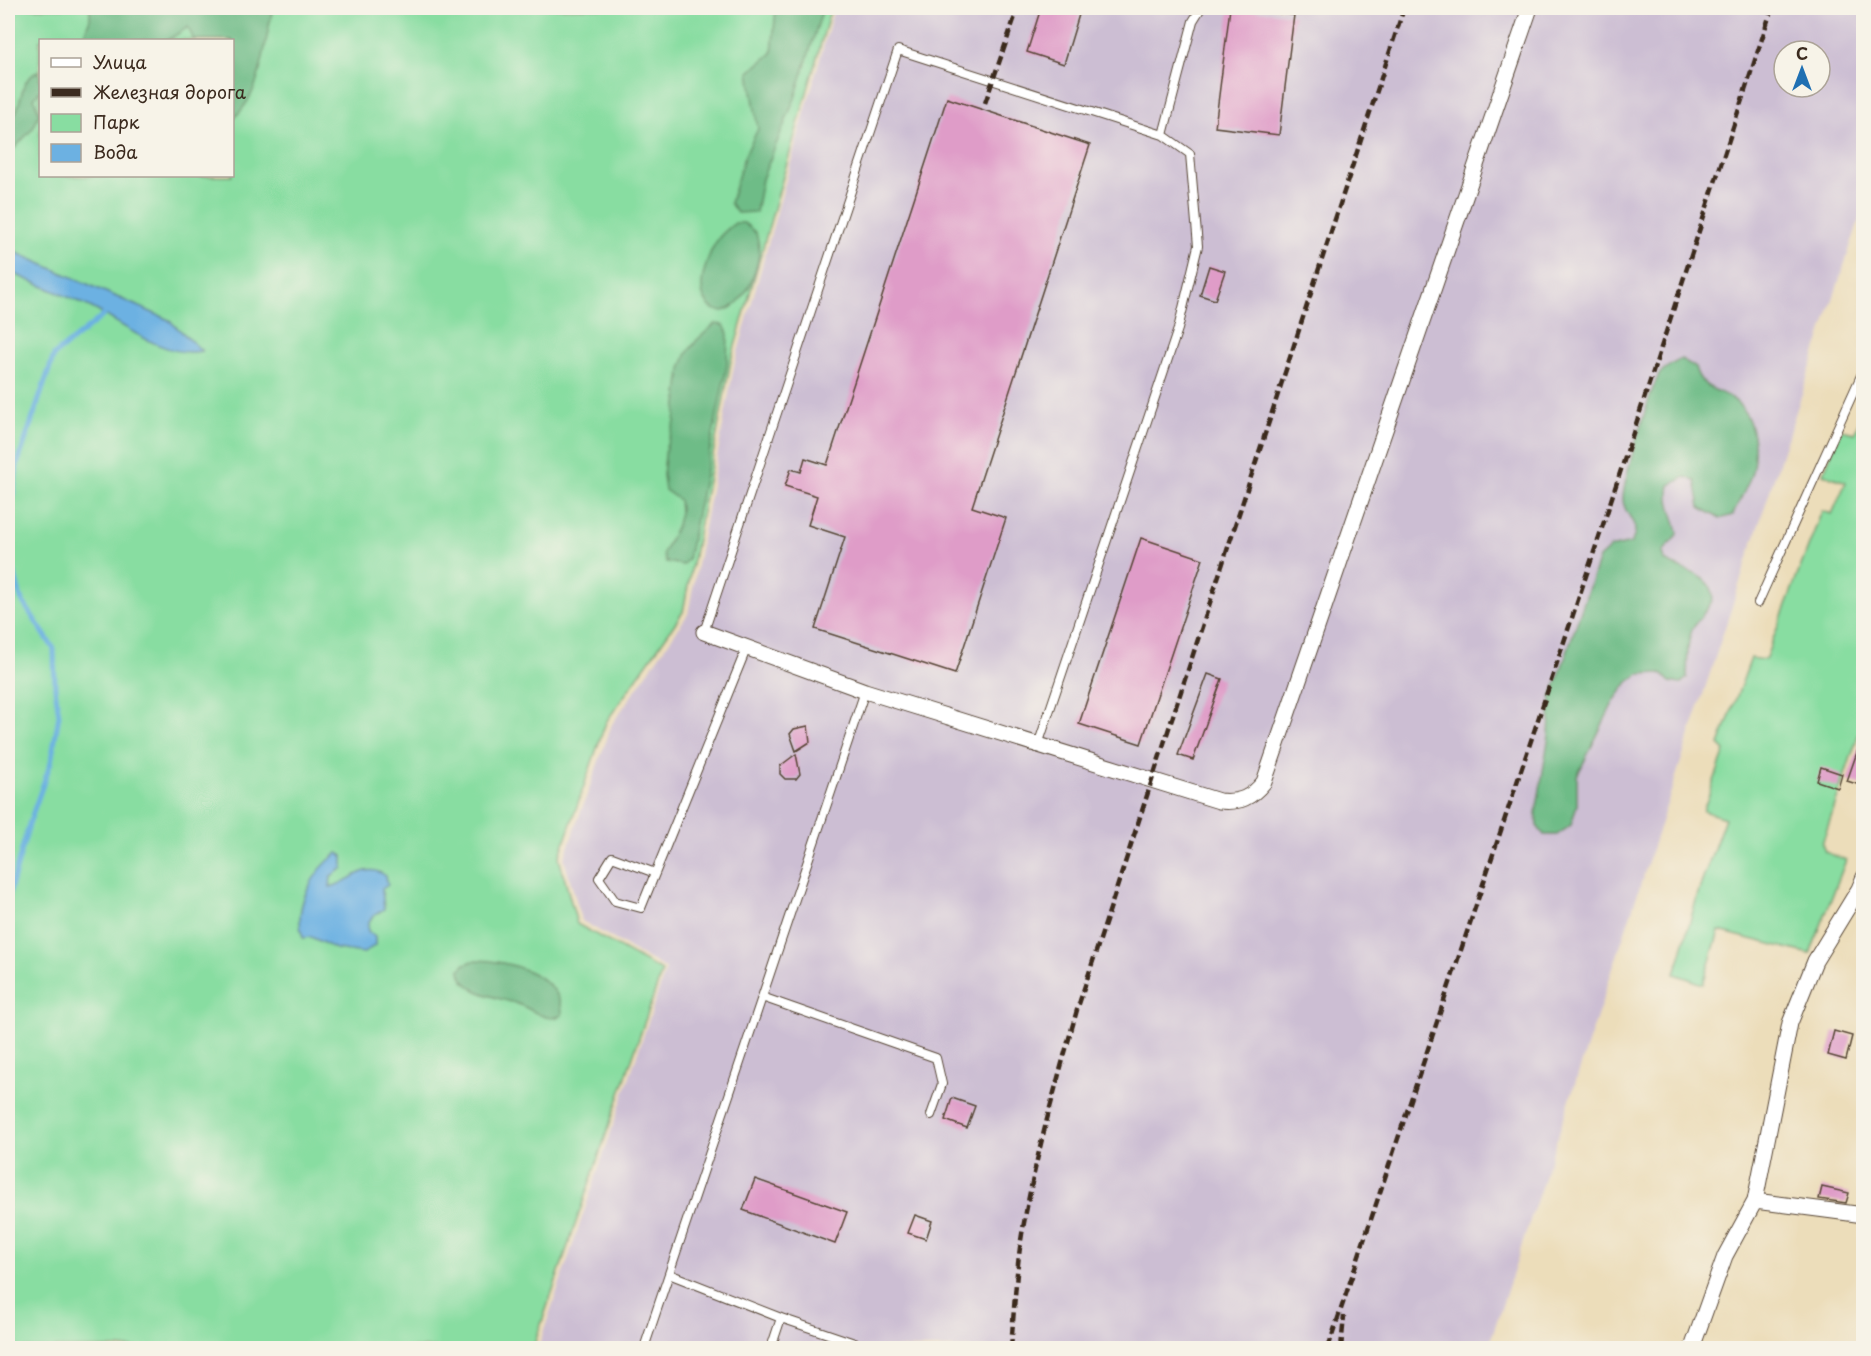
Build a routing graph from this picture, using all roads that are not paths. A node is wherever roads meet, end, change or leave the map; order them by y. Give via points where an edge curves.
1 (1201, 8) edge
2 (1530, 8) edge
3 (1163, 135) junction
4 (1863, 369) edge
5 (1758, 603) dead end
6 (704, 632) joint
7 (747, 647) junction
8 (866, 691) junction
9 (1038, 745) junction
10 (655, 873) junction
11 (1862, 886) edge
12 (762, 997) junction
13 (931, 1115) dead end
14 (1755, 1201) junction
15 (1863, 1215) edge
16 (669, 1274) junction
17 (781, 1318) junction
18 (644, 1348) edge
19 (771, 1348) edge
20 (869, 1348) edge
21 (1692, 1348) edge

1 - 3 lane via 1193,21
2 - 9 street via 1264,782 1246,799 1219,801
3 - 6 lane via 898,50
3 - 9 lane via 1190,154 1198,246 1178,329
4 - 5 lane
6 - 7 street
7 - 8 street
7 - 10 lane
8 - 9 street
8 - 12 lane
10 - 10 lane via 641,908 615,900 599,878 612,857
11 - 14 street via 1815,961 1790,1023
12 - 13 lane via 936,1058 942,1084
12 - 16 lane
14 - 15 street
14 - 21 street via 1725,1256
16 - 17 lane
16 - 18 lane
17 - 19 lane
17 - 20 lane

